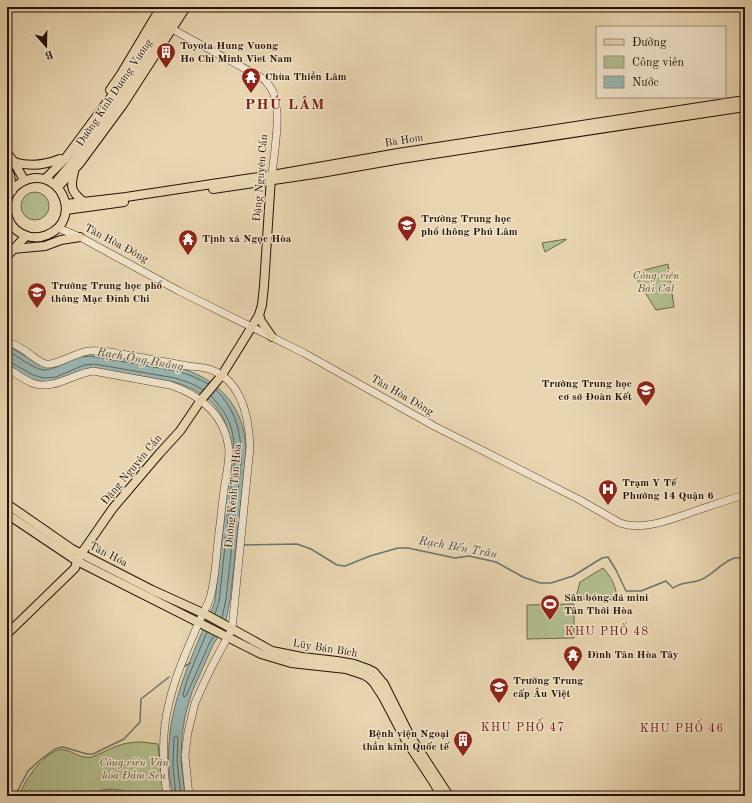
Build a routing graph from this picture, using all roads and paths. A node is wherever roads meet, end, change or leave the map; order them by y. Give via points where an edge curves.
1 (162, 7) edge
2 (170, 7) edge
3 (178, 7) edge
4 (186, 7) edge
5 (163, 24) junction
6 (745, 100) edge
7 (745, 107) edge
8 (7, 153) edge
9 (60, 159) junction
10 (14, 162) junction
11 (7, 169) edge
12 (74, 171) junction
13 (271, 178) junction
14 (42, 179) junction
15 (24, 180) junction
16 (56, 186) junction
17 (12, 191) junction
18 (7, 202) edge
19 (84, 202) junction
20 (66, 207) junction
21 (7, 216) edge
22 (58, 228) junction
23 (7, 233) edge
24 (26, 236) junction
25 (80, 237) junction
26 (13, 249) junction
27 (7, 256) edge
28 (259, 315) junction
29 (251, 327) junction
30 (272, 337) junction
31 (7, 342) edge
32 (7, 368) edge
33 (222, 375) junction
34 (201, 400) junction
35 (745, 495) edge
36 (7, 504) edge
37 (7, 514) edge
38 (79, 557) junction
39 (205, 614) junction
40 (201, 623) junction
41 (230, 628) junction
42 (7, 634) edge
43 (226, 636) junction
44 (167, 796) edge
45 (189, 796) edge
46 (441, 796) edge
47 (449, 796) edge

1 - 5 main road, Đường Kinh Dương Vương
2 - 5 main road, Đường Kinh Dương Vương
3 - 5 main road, Đường Kinh Dương Vương
4 - 5 main road, Đường Kinh Dương Vương
5 - 9 main road, Đường Kinh Dương Vương via 118,79
5 - 12 main road, Đường Kinh Dương Vương via 122,106
5 - 13 street, Đặng Nguyên Cẩn via 264,79 273,91 277,103 277,128
5 - 14 main road, Đường Kinh Dương Vương via 65,159
5 - 16 main road, Đường Kinh Dương Vương via 130,83
6 - 13 main road, Bà Hom via 398,153
7 - 13 main road, Bà Hom
8 - 10 main road
9 - 10 main road via 39,165
9 - 14 main road, Đường Kinh Dương Vương
10 - 15 main road
11 - 17 main road
12 - 16 main road, Đường Kinh Dương Vương
12 - 19 main road via 72,190
13 - 19 main road, Bà Hom
13 - 20 main road, Bà Hom via 118,203
13 - 28 main road, Đặng Nguyên Cẩn via 264,286
14 - 15 main road
14 - 16 main road
15 - 17 main road
16 - 20 main road via 64,198
17 - 18 main road
19 - 20 main road, Bà Hom
20 - 22 main road
21 - 23 main road via 10,224
21 - 24 main road via 12,226
22 - 24 main road via 43,237
22 - 25 street, Tân Hòa Đông
24 - 26 main road
25 - 26 main road via 45,246
25 - 29 street, Tân Hòa Đông
26 - 27 main road
28 - 29 main road, Đặng Nguyên Cẩn
28 - 30 main road
29 - 30 street, Tân Hòa Đông
29 - 33 main road, Đặng Nguyên Cẩn
30 - 35 street, Tân Hòa Đông via 434,426 618,522 637,526 658,523
31 - 33 street, Đường Kênh Tân Hóa via 48,364 88,350 96,350 204,368
32 - 34 street, Đường Kênh Tân Hóa via 38,385 56,384 93,371 170,385 183,389
33 - 34 main road, Đặng Nguyên Cẩn
33 - 41 street, Đường Kênh Tân Hóa via 238,393 250,436 242,537
34 - 38 main road, Đặng Nguyên Cẩn via 180,431 113,508
34 - 39 street, Đường Kênh Tân Hóa via 220,422 229,452 213,586
36 - 38 main road, Tân Hóa via 72,548
37 - 38 main road, Tân Hóa
38 - 39 main road, Tân Hóa
38 - 40 main road, Tân Hóa
38 - 42 main road, Đặng Nguyên Cẩn via 75,568
39 - 40 street, Đường Kênh Tân Hóa
39 - 41 main road, Tân Hóa
40 - 43 main road, Tân Hóa
40 - 44 street, Đường Kênh Tân Hóa via 177,676 165,720 163,750
41 - 43 street, Đường Kênh Tân Hóa
41 - 47 main road, Lũy Bán Bích via 272,651 354,664 374,672 384,684 410,736
43 - 45 street, Đường Kênh Tân Hóa via 195,703 188,732 185,755
43 - 46 main road, Lũy Bán Bích via 274,659 346,669 369,678 383,697 405,739

